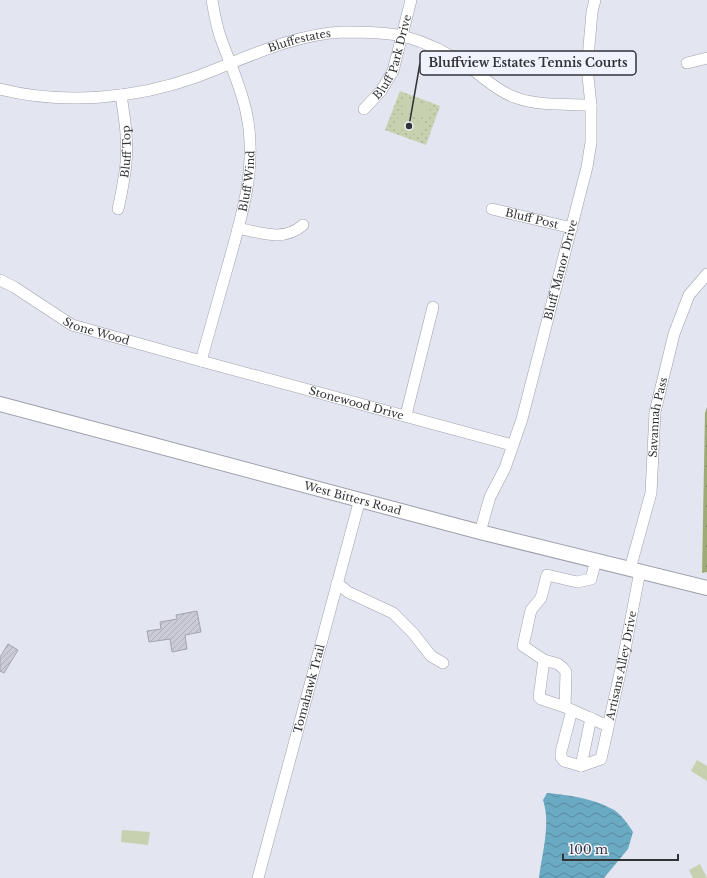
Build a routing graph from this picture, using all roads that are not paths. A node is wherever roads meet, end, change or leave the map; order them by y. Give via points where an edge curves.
1 (212, 0) edge
2 (411, 0) edge
3 (595, 0) edge
4 (402, 36) junction
5 (707, 58) edge
6 (687, 62) dead end
7 (230, 63) junction
8 (0, 88) edge
9 (121, 95) junction
10 (591, 105) junction
11 (364, 109) dead end
12 (118, 209) dead end
13 (492, 209) dead end
14 (303, 225) dead end
15 (238, 228) junction
16 (572, 228) junction
17 (707, 274) edge
18 (0, 280) edge
19 (433, 307) dead end
20 (201, 361) junction
21 (0, 404) edge
22 (406, 415) junction
23 (512, 444) junction
24 (360, 499) junction
25 (480, 532) junction
26 (596, 560) junction
27 (635, 570) junction
28 (337, 583) junction
29 (707, 588) edge
30 (544, 660) junction
31 (443, 663) dead end
32 (568, 708) junction
33 (591, 718) junction
34 (608, 726) junction
35 (581, 766) junction
36 (258, 878) edge

1 - 7 street, Bluff Wind via 220,36
2 - 4 street, Bluff Park Drive
3 - 10 street, Bluff Manor Drive via 589,46 588,77
4 - 7 street, Bluffestates via 344,32 322,34
4 - 10 street, Bluffestates via 452,57 498,89 515,97 532,102
4 - 11 street, Bluff Park Drive via 393,70 386,84
5 - 6 street
7 - 9 street, Bluffestates via 160,88
7 - 15 street, Bluff Wind via 242,96 250,136 249,177
8 - 9 street, Bluffestates via 49,97 86,98
9 - 12 street, Bluff Top via 126,146 125,171
10 - 16 street, Bluff Manor Drive via 588,167
13 - 16 street, Bluff Post
14 - 15 street via 297,231 282,235
15 - 20 street, Bluff Wind
16 - 23 street, Bluff Manor Drive via 522,419
17 - 27 street, Savannah Pass via 689,294 674,334 655,412 651,493
18 - 20 street, Stone Wood via 72,325
19 - 22 street
20 - 22 street, Stonewood Drive
21 - 24 main road, West Bitters Road
22 - 23 street, Stonewood Drive
23 - 25 street, Bluff Manor Drive via 490,497
24 - 25 main road, West Bitters Road
24 - 28 street, Tomahawk Trail
25 - 26 main road, West Bitters Road
26 - 27 main road, West Bitters Road
26 - 30 street via 591,579 577,582 547,575 541,598 531,610 523,646
27 - 29 main road, West Bitters Road
27 - 34 street, Artisans Alley Drive via 624,655
28 - 31 street via 348,592 393,613 431,656
28 - 36 street, Tomahawk Trail
30 - 32 street via 558,664 566,672
30 - 32 street via 539,697
32 - 33 street
32 - 35 street via 561,757 564,761
33 - 34 street
33 - 35 street
34 - 35 street, Artisans Alley Drive via 601,759

